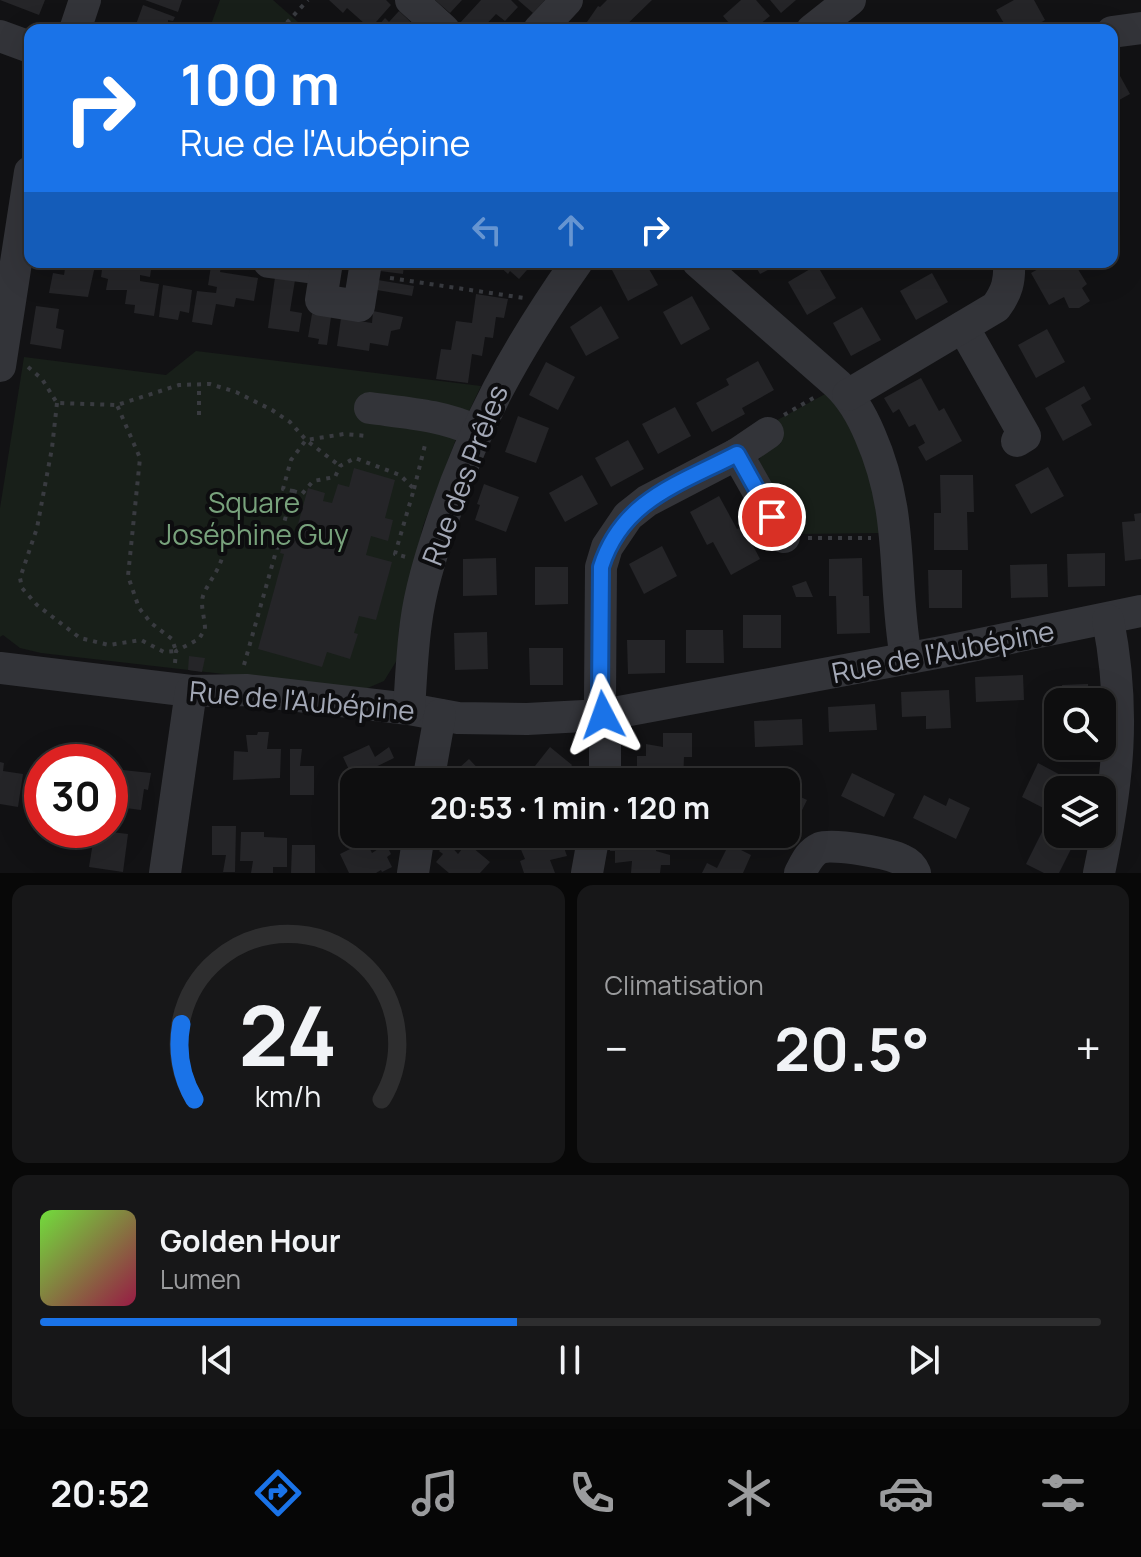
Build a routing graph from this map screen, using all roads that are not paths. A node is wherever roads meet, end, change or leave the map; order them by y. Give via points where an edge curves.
1 (85, 0) edge
2 (411, 0) edge
3 (567, 0) edge
4 (850, 0) edge
5 (77, 24) edge
6 (437, 24) edge
7 (545, 24) edge
8 (820, 24) edge
9 (1141, 28) edge
10 (1118, 31) edge
11 (0, 36) edge
12 (24, 45) edge
13 (24, 232) edge
14 (325, 268) edge
15 (365, 268) edge
16 (573, 268) edge
17 (705, 268) edge
18 (1009, 268) edge
19 (4, 307) edge
20 (963, 327) junction
21 (11, 365) edge
22 (843, 389) junction
23 (370, 408) dead end
24 (476, 431) junction
25 (768, 433) road end
26 (1017, 441) dead end
27 (737, 454) junction
28 (784, 537) road end
29 (1141, 611) edge
30 (1108, 620) junction
31 (906, 658) junction
32 (0, 668) edge
33 (181, 690) junction
34 (424, 712) junction
35 (603, 715) junction
36 (427, 768) edge
37 (605, 768) edge
38 (417, 848) edge
39 (591, 848) edge
40 (165, 873) edge
41 (413, 873) edge
42 (587, 873) edge
43 (800, 873) edge
44 (915, 873) edge
45 (1099, 873) edge

1 - 5 street
2 - 6 street
3 - 7 street
4 - 8 street
9 - 10 street
11 - 12 street
13 - 19 street
14 - 15 street via 321,300 359,306
16 - 24 street, Rue des Prêles via 504,373
17 - 22 street
18 - 20 street via 1009,283 996,307
19 - 21 street
20 - 22 street
20 - 26 street via 1025,436
22 - 31 street via 883,463 893,504
23 - 24 street via 431,416
24 - 34 street, Rue des Prêles via 428,563 416,622
25 - 27 street
27 - 28 street
27 - 35 street via 647,501 628,516 607,547 601,567
29 - 30 street, Rue de l'Aubépine
30 - 31 street, Rue de l'Aubépine
30 - 45 street via 1119,738 1113,808
31 - 35 street, Rue de l'Aubépine
32 - 33 street, Rue de l'Aubépine
33 - 34 street, Rue de l'Aubépine via 246,690
33 - 40 street
34 - 35 street, Rue de l'Aubépine via 458,718
34 - 36 street, Rue des Prêles
35 - 37 street
38 - 41 street
39 - 42 street
43 - 44 street via 810,856 833,846 899,858

